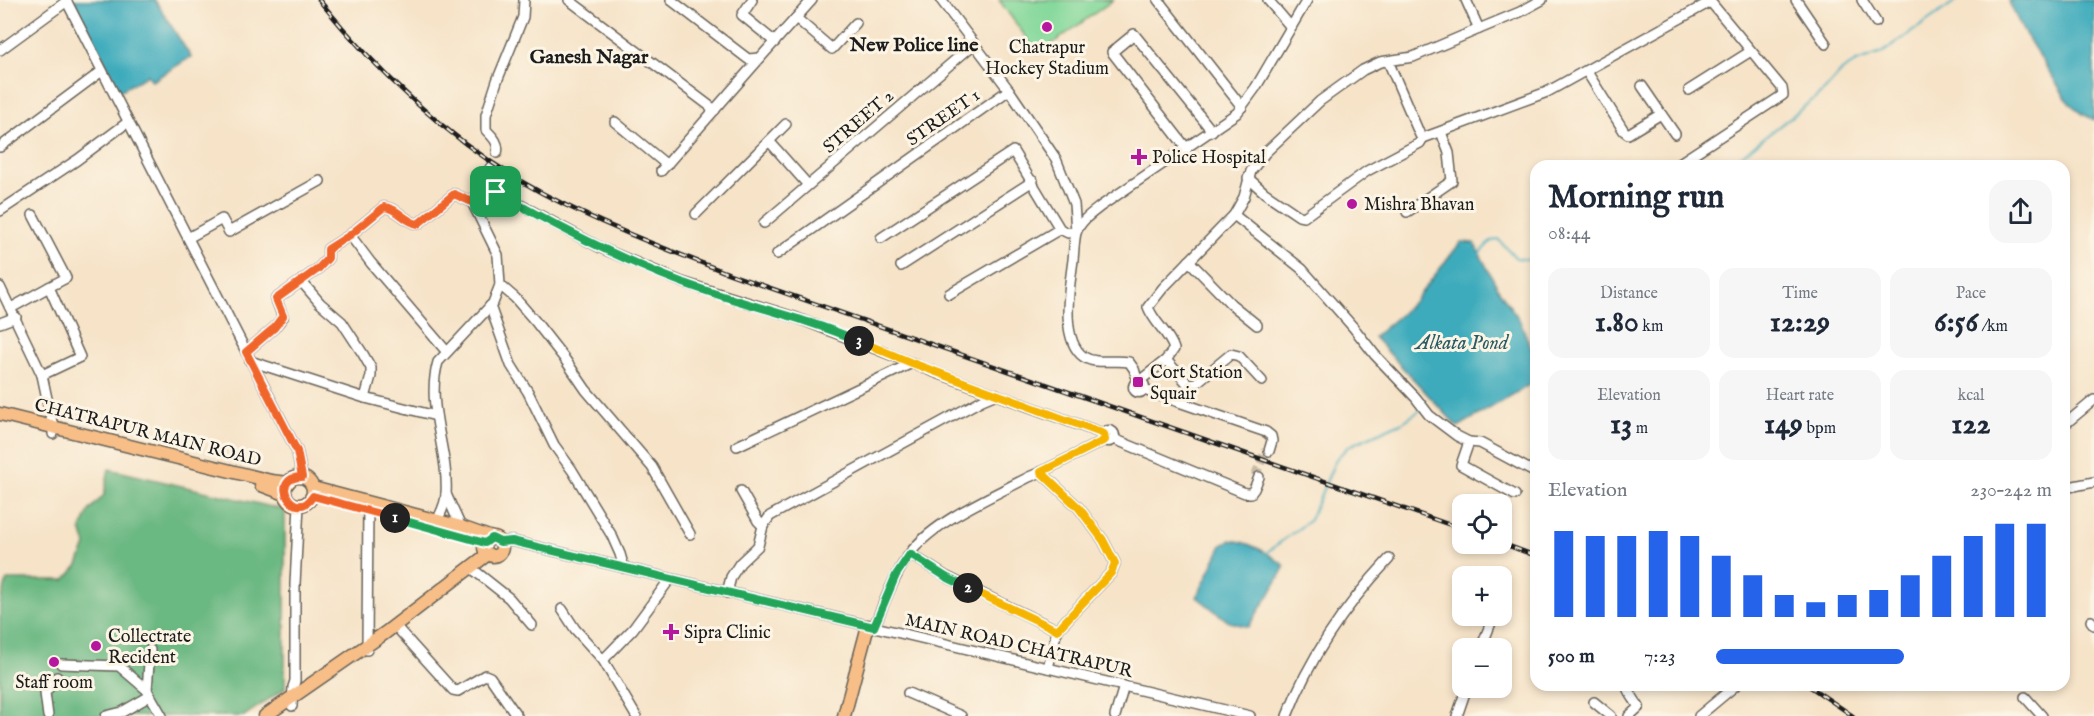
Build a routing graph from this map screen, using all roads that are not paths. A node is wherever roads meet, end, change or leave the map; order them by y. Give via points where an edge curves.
1 (67, 0) edge
2 (524, 0) edge
3 (569, 0) edge
4 (671, 0) edge
5 (752, 0) edge
6 (812, 0) edge
7 (940, 0) edge
8 (1158, 0) edge
9 (1268, 0) edge
10 (1306, 0) edge
11 (1466, 0) edge
12 (1542, 0) edge
13 (1796, 0) edge
14 (1862, 0) edge
15 (1709, 1) edge
16 (796, 18) junction
17 (1876, 22) dead end
18 (856, 23) dead end
19 (1291, 27) junction
20 (1479, 29) junction
21 (775, 42) junction
22 (974, 44) junction
23 (1826, 44) dead end
24 (0, 50) edge
25 (1751, 51) junction
26 (760, 58) junction
27 (1388, 61) junction
28 (102, 71) junction
29 (1587, 72) junction
30 (1642, 86) dead end
31 (1009, 90) junction
32 (1689, 90) dead end
33 (1242, 107) junction
34 (715, 110) junction
35 (1661, 114) junction
36 (128, 122) junction
37 (615, 122) dead end
38 (786, 124) dead end
39 (1212, 131) junction
40 (1441, 132) junction
41 (1675, 134) dead end
42 (1423, 138) junction
43 (769, 141) junction
44 (0, 147) edge
45 (1186, 149) junction
46 (496, 153) dead end
47 (1685, 160) edge
48 (490, 168) dead end
49 (1248, 178) junction
50 (1033, 181) junction
51 (320, 182) dead end
52 (483, 185) junction
53 (808, 185) junction
54 (472, 202) junction
55 (0, 211) edge
56 (1407, 212) dead end
57 (696, 214) dead end
58 (1234, 215) junction
59 (33, 216) dead end
60 (764, 223) dead end
61 (1060, 229) junction
62 (1077, 231) junction
63 (350, 235) junction
64 (188, 238) junction
65 (881, 238) dead end
66 (777, 254) dead end
67 (1189, 261) junction
68 (901, 266) dead end
69 (301, 281) junction
70 (500, 285) junction
71 (0, 287) edge
72 (49, 287) junction
73 (949, 294) dead end
74 (490, 306) junction
75 (13, 313) junction
76 (0, 322) edge
77 (1257, 325) dead end
78 (447, 352) junction
79 (248, 357) junction
80 (1166, 360) junction
81 (912, 363) junction
82 (42, 375) junction
83 (1262, 381) dead end
84 (1141, 388) junction
85 (996, 394) junction
86 (365, 398) junction
87 (2094, 400) edge
88 (0, 414) edge
89 (436, 416) junction
90 (2070, 419) edge
91 (0, 421) edge
92 (53, 431) junction
93 (1109, 437) junction
94 (1469, 442) junction
95 (737, 447) dead end
96 (1268, 450) dead end
97 (1530, 470) edge
98 (1041, 472) junction
99 (1257, 476) dead end
100 (302, 477) junction
101 (2094, 482) edge
102 (2070, 487) edge
103 (741, 491) dead end
104 (313, 492) junction
105 (446, 494) junction
106 (1515, 495) dead end
107 (291, 496) junction
108 (368, 506) junction
109 (438, 521) junction
110 (763, 526) junction
111 (461, 527) junction
112 (690, 534) dead end
113 (492, 546) junction
114 (910, 554) junction
115 (1389, 559) dead end
116 (624, 568) junction
117 (475, 571) junction
118 (670, 579) junction
119 (727, 593) junction
120 (562, 609) dead end
121 (532, 625) dead end
122 (871, 627) junction
123 (399, 630) junction
124 (1057, 630) junction
125 (367, 648) junction
126 (150, 650) dead end
127 (603, 660) junction
128 (61, 664) dead end
129 (1048, 668) junction
130 (57, 677) dead end
131 (1124, 686) junction
132 (1629, 691) edge
133 (1729, 691) edge
134 (148, 693) junction
135 (908, 693) dead end
136 (292, 697) junction
137 (2025, 697) dead end
138 (1463, 698) edge
139 (1594, 702) dead end
140 (46, 714) edge
141 (106, 716) edge
142 (162, 716) edge
143 (265, 716) edge
144 (280, 716) edge
145 (517, 716) edge
146 (636, 716) edge
147 (844, 716) edge
148 (961, 716) edge
149 (1115, 716) edge
150 (1250, 716) edge
151 (1287, 716) edge
152 (1457, 716) edge
153 (1611, 716) edge
154 (1629, 716) edge
155 (1699, 716) edge
156 (2042, 716) edge

1 - 24 street
1 - 28 street
2 - 46 street via 523,17 485,124 498,148
3 - 34 street
4 - 26 street via 748,59
5 - 21 street via 742,15
6 - 16 street
7 - 22 street
8 - 33 street
9 - 19 street
10 - 19 street
11 - 20 street
12 - 20 street
13 - 23 street
14 - 17 street
15 - 25 street
15 - 29 street
16 - 18 street via 832,49
16 - 21 street
19 - 33 street
20 - 27 street via 1413,57
21 - 26 street
22 - 31 street
22 - 53 street, STREET 2
25 - 32 street
25 - 47 street via 1782,88 1783,95
26 - 34 street
27 - 42 street
27 - 49 street via 1363,70 1320,101 1265,153
28 - 36 street
28 - 44 street
29 - 35 street via 1628,134
29 - 40 street via 1547,92
30 - 35 street
31 - 62 street via 1056,159 1074,204
31 - 66 street, STREET 1
33 - 39 street
34 - 37 street via 664,168
35 - 41 street
36 - 55 street
36 - 64 street
38 - 43 street
39 - 45 street
39 - 45 street via 1134,34 1112,52
40 - 42 street
40 - 56 street via 1449,153 1452,181
42 - 49 street via 1352,180 1304,217 1265,194
43 - 53 street
43 - 57 street
45 - 62 street via 1101,206
48 - 52 street
49 - 58 street
50 - 61 street
50 - 65 street via 1013,150
50 - 68 street
51 - 64 street via 229,232 222,219
52 - 54 street
52 - 81 street via 601,248 673,279 797,318
53 - 60 street, STREET 2
54 - 63 street via 454,194 418,224 384,207
54 - 70 street via 498,255
58 - 67 street
58 - 94 street via 1302,269 1429,415
59 - 72 street via 66,278
61 - 62 street via 1068,233
61 - 73 street
62 - 84 street via 1067,316 1076,348 1084,357 1095,360 1129,362
63 - 69 street via 328,249 328,258
63 - 78 street
64 - 79 street
67 - 77 street
67 - 80 street via 1148,307 1173,343 1174,349
69 - 79 street via 276,299 283,316
69 - 86 street via 342,322 367,361 371,376
70 - 74 street
70 - 112 street via 535,321 586,390 652,467
71 - 75 street
72 - 75 street
72 - 82 street via 80,357
74 - 78 street
74 - 116 street via 511,365 554,445 612,536
75 - 76 street
75 - 82 street
78 - 89 street via 438,362 435,374
79 - 86 street
79 - 100 street via 297,451
80 - 83 street via 1188,384 1196,383 1231,354 1239,356
80 - 84 street
81 - 85 street
81 - 95 street
82 - 92 street
84 - 96 street via 1266,432 1272,441
85 - 93 street
85 - 110 street via 770,516
86 - 89 street
87 - 90 street
88 - 92 main road, CHATRAPUR MAIN ROAD
89 - 105 street
91 - 92 main road, CHATRAPUR MAIN ROAD
92 - 107 main road, CHATRAPUR MAIN ROAD
93 - 98 street
93 - 99 street via 1246,489
94 - 97 street via 1480,443
94 - 106 street via 1461,465
98 - 114 street via 944,523
98 - 124 street via 1079,508 1115,563 1111,573
100 - 104 main road via 310,482
100 - 107 main road via 292,478
101 - 102 street
103 - 110 street
104 - 107 main road via 307,503
104 - 108 main road
105 - 109 street
105 - 111 street
107 - 136 street via 295,584
108 - 109 main road
108 - 113 main road
108 - 125 street
109 - 111 main road
110 - 119 street via 758,546 740,562
111 - 113 main road
113 - 116 street, MAIN ROAD CHATRAPUR via 512,541
113 - 117 main road
113 - 125 main road
114 - 122 street
114 - 124 street via 946,577
115 - 151 street via 1333,628 1296,692
116 - 118 street, MAIN ROAD CHATRAPUR
117 - 121 street via 509,598
117 - 123 main road
118 - 119 street, MAIN ROAD CHATRAPUR
118 - 127 street
119 - 122 street, MAIN ROAD CHATRAPUR
120 - 127 street
122 - 129 street, MAIN ROAD CHATRAPUR
122 - 147 main road
123 - 125 main road
123 - 145 street via 453,690 458,692 485,675 490,677
124 - 129 street
125 - 136 main road
125 - 136 main road via 308,695
126 - 134 street
127 - 146 street
128 - 134 street via 119,666
129 - 131 street, MAIN ROAD CHATRAPUR
130 - 140 street via 45,693
131 - 149 street
131 - 150 street, MAIN ROAD CHATRAPUR
132 - 154 street via 1639,707
133 - 155 street
134 - 141 street via 122,712
134 - 142 street
135 - 148 street
136 - 143 main road
136 - 144 main road
137 - 156 street
138 - 152 street
139 - 153 street

